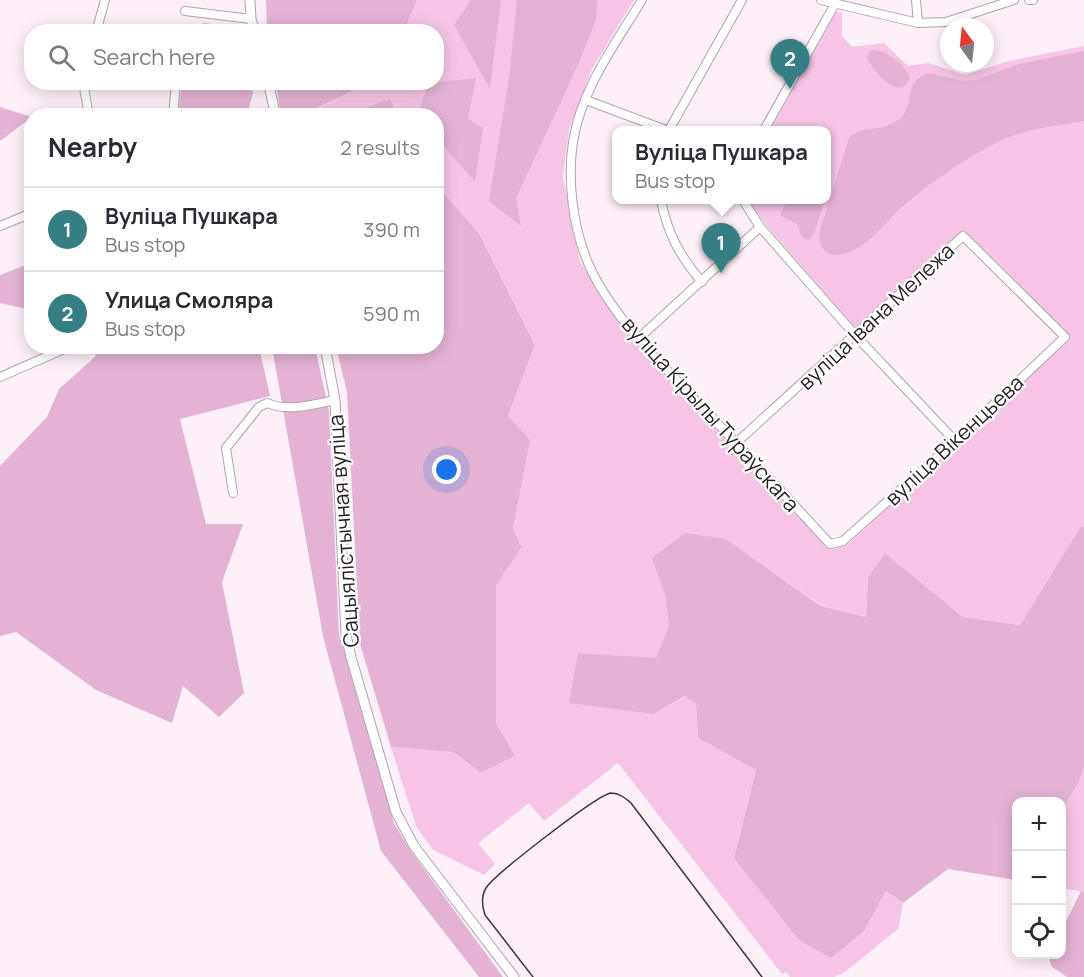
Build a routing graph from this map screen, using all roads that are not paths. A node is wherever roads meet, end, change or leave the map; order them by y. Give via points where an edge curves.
1 (105, 0) edge
2 (250, 0) edge
3 (642, 0) edge
4 (742, 0) edge
5 (821, 0) edge
6 (916, 0) edge
7 (1014, 0) edge
8 (1029, 0) edge
9 (1033, 0) edge
10 (835, 4) junction
11 (185, 11) dead end
12 (251, 19) junction
13 (918, 23) junction
14 (98, 24) edge
15 (253, 24) edge
16 (84, 90) edge
17 (175, 90) edge
18 (270, 90) edge
19 (586, 100) junction
20 (88, 108) edge
21 (174, 108) edge
22 (274, 108) edge
23 (657, 126) edge
24 (670, 126) edge
25 (766, 126) edge
26 (663, 204) edge
27 (746, 204) edge
28 (24, 216) edge
29 (0, 226) edge
30 (760, 227) junction
31 (702, 282) junction
32 (855, 335) junction
33 (1065, 337) joint
34 (638, 339) junction
35 (53, 354) edge
36 (326, 354) edge
37 (0, 377) edge
38 (334, 400) junction
39 (955, 441) junction
40 (736, 443) junction
41 (233, 493) dead end
42 (843, 541) joint
43 (514, 977) edge

1 - 14 street
2 - 12 main road
3 - 19 street, вуліца Кірылы Тураўскага via 597,74
4 - 24 street
5 - 10 street
6 - 13 street
7 - 13 street via 946,22
8 - 9 street
10 - 13 street
10 - 25 street
11 - 12 street
12 - 15 main road
16 - 20 street
17 - 21 street
18 - 22 main road
19 - 23 street
19 - 34 street, вуліца Кірылы Тураўскага via 573,141 570,182 577,223 588,262
26 - 31 street via 669,232 685,262
27 - 30 street
28 - 29 street
30 - 31 street
30 - 32 street
31 - 34 street
32 - 33 street, вуліца Івана Мележа via 963,236
32 - 39 street
32 - 40 street, вуліца Івана Мележа
33 - 39 street, вуліца Вікенцьева
34 - 40 street, вуліца Кірылы Тураўскага
35 - 37 street
36 - 38 main road, Сацыялістычная вуліца
38 - 41 street, Сацыялістычная вуліца via 293,407 267,403 259,407 226,448
38 - 43 main road, Сацыялістычная вуліца via 346,635 396,812 414,846
39 - 42 street, вуліца Вікенцьева
40 - 42 street, вуліца Кірылы Тураўскага via 830,544

